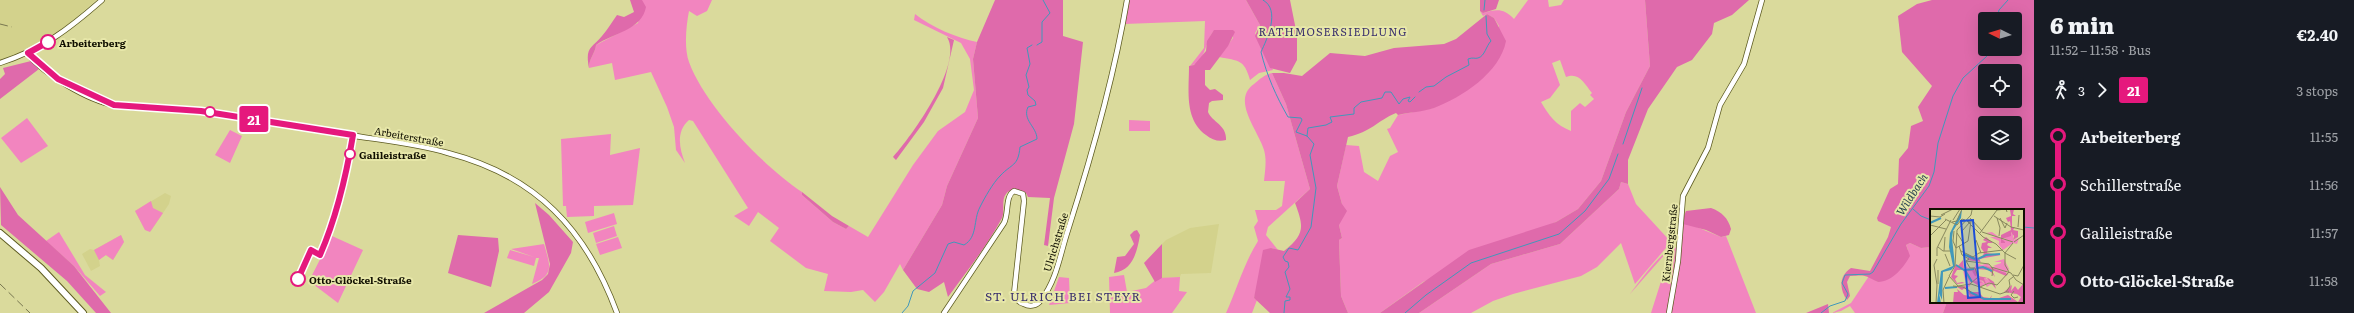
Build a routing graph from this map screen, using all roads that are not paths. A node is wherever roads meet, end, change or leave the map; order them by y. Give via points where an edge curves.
1 (102, 0) edge
2 (1127, 0) edge
3 (1762, 0) edge
4 (28, 53) junction
5 (0, 63) edge
6 (0, 233) edge
7 (0, 237) edge
8 (13, 244) junction
9 (82, 313) edge
10 (617, 313) edge
11 (944, 313) edge
12 (1669, 313) edge

1 - 4 street via 61,34
2 - 11 street, Ulrichstraße via 1084,182 1055,274 1044,295 1038,303 1028,306 1019,302 1014,294 1024,200 1022,194 1014,191 1009,197 1008,215 1004,223
3 - 12 street, Kiernbergstraße via 1744,64 1720,105 1708,148 1683,196 1678,261
4 - 5 street
4 - 10 street, Arbeiterstraße via 58,79 114,105 199,111 273,122 438,150 484,166 535,193 560,215 583,245
6 - 8 main road
7 - 8 main road
8 - 9 main road via 44,271

